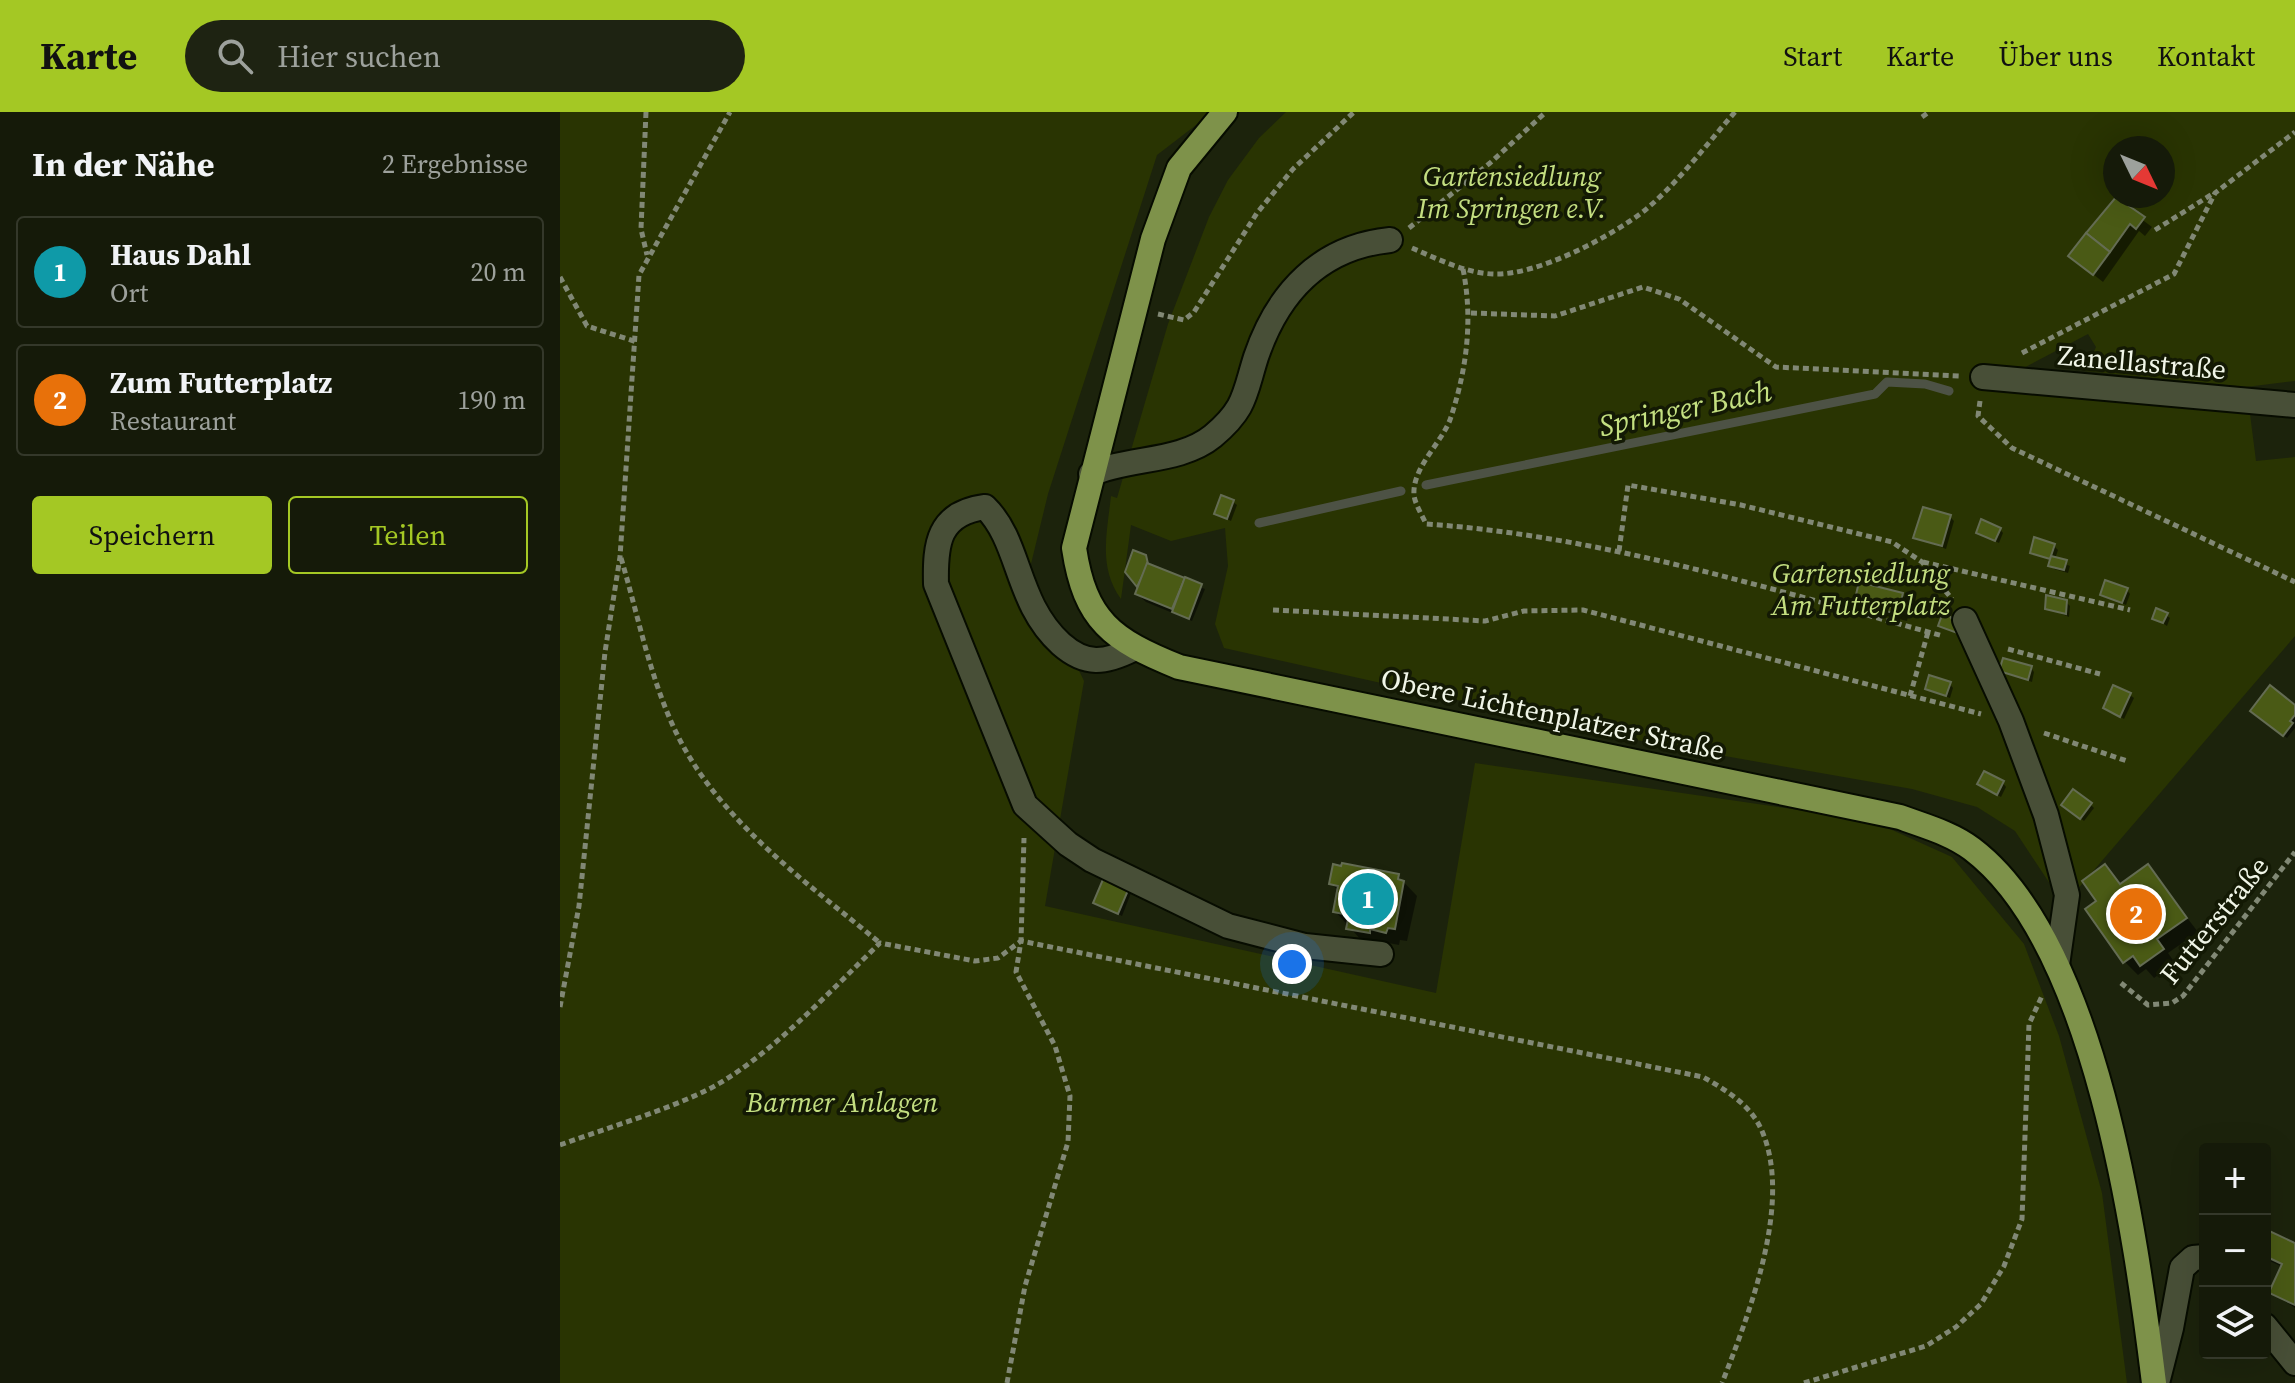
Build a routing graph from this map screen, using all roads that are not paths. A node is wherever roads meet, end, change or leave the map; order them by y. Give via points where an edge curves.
1 (1225, 112) edge
2 (1390, 240) road end
3 (1983, 377) road end
4 (2295, 405) edge
5 (1091, 474) junction
6 (1973, 635) road end
7 (1133, 649) junction
8 (1381, 954) dead end
9 (2057, 965) junction
10 (2199, 1258) edge
11 (2271, 1333) edge
12 (2295, 1363) edge
13 (2155, 1383) edge

1 - 5 main road, Obere Lichtenplatzer Straße via 1179,168 1134,305
2 - 5 street via 1357,243 1295,284 1262,343 1248,393 1234,416 1210,438 1183,451 1110,465
3 - 4 street, Zanellastraße
5 - 7 main road, Obere Lichtenplatzer Straße via 1074,548 1079,584 1090,608
6 - 9 street via 2046,815 2067,895
7 - 8 street via 1092,662 1073,655 1049,633 1028,602 997,519 985,507 952,518 940,536 936,584 1025,805 1092,860 1228,926 1305,946
7 - 9 main road, Obere Lichtenplatzer Straße via 1179,667 1900,817 1971,848 2002,876 2030,913
9 - 13 main road, Obere Lichtenplatzer Straße via 2118,1155
10 - 13 street via 2182,1268
11 - 12 street

